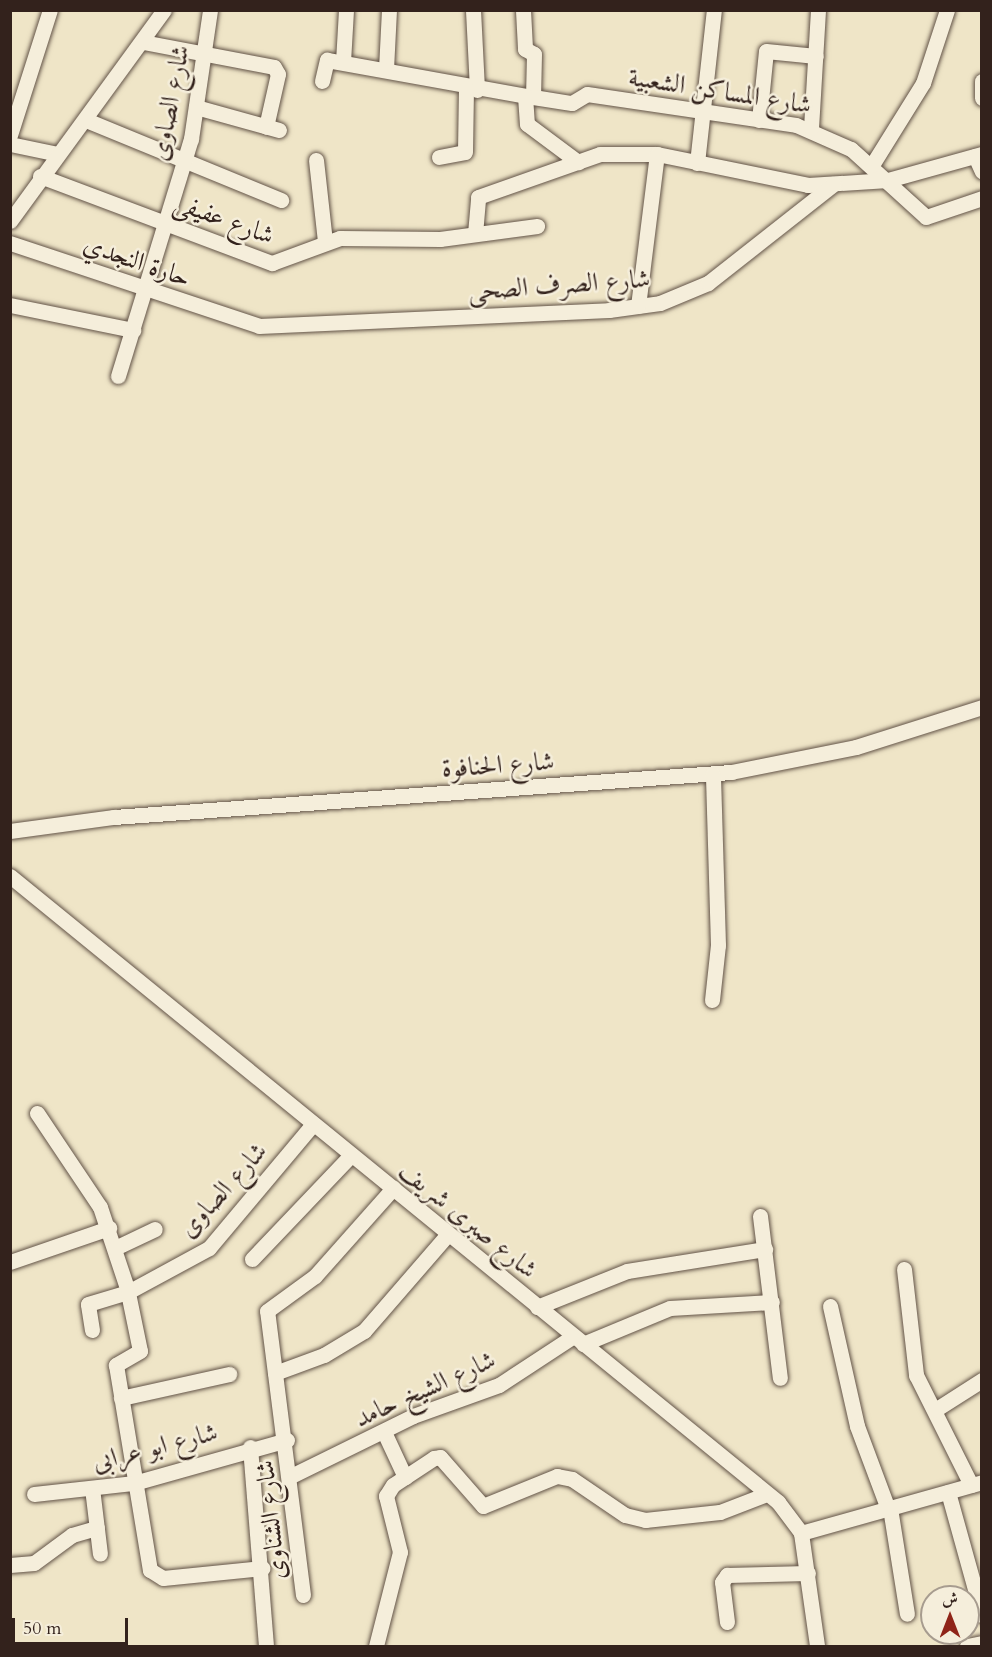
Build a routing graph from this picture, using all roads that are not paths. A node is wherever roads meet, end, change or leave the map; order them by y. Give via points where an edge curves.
1 (50, 10) edge
2 (164, 10) edge
3 (210, 10) edge
4 (346, 10) edge
5 (389, 10) edge
6 (473, 10) edge
7 (523, 10) edge
8 (714, 10) edge
9 (818, 10) edge
10 (947, 10) edge
11 (143, 42) junction
12 (204, 54) junction
13 (816, 56) junction
14 (343, 62) junction
15 (386, 69) junction
16 (322, 81) dead end
17 (981, 81) edge
18 (472, 89) junction
19 (529, 97) junction
20 (981, 98) edge
21 (196, 107) junction
22 (700, 111) junction
23 (86, 120) junction
24 (759, 120) junction
25 (811, 128) junction
26 (10, 135) edge
27 (10, 144) edge
28 (58, 154) junction
29 (657, 154) junction
30 (978, 155) edge
31 (439, 157) dead end
32 (185, 160) junction
33 (316, 160) dead end
34 (578, 162) junction
35 (697, 163) junction
36 (872, 165) junction
37 (981, 172) edge
38 (40, 176) junction
39 (888, 180) junction
40 (834, 184) junction
41 (981, 198) edge
42 (281, 200) dead end
43 (10, 221) edge
44 (166, 224) junction
45 (537, 226) dead end
46 (475, 234) junction
47 (325, 241) junction
48 (10, 243) edge
49 (146, 289) junction
50 (10, 305) edge
51 (638, 306) junction
52 (248, 324) joint
53 (133, 330) junction
54 (118, 376) dead end
55 (981, 707) edge
56 (713, 774) junction
57 (10, 831) edge
58 (10, 876) edge
59 (712, 1000) dead end
60 (37, 1113) dead end
61 (313, 1124) junction
62 (351, 1155) junction
63 (393, 1188) junction
64 (760, 1216) dead end
65 (109, 1228) junction
66 (155, 1229) dead end
67 (448, 1234) junction
68 (115, 1248) junction
69 (765, 1249) junction
70 (252, 1259) dead end
71 (10, 1262) edge
72 (904, 1269) dead end
73 (128, 1292) junction
74 (772, 1302) junction
75 (830, 1306) dead end
76 (537, 1307) junction
77 (92, 1330) dead end
78 (578, 1340) junction
79 (275, 1373) junction
80 (229, 1374) dead end
81 (780, 1377) dead end
82 (981, 1380) edge
83 (121, 1398) junction
84 (935, 1410) junction
85 (384, 1432) junction
86 (287, 1440) junction
87 (250, 1447) junction
88 (291, 1476) junction
89 (405, 1477) junction
90 (134, 1483) junction
91 (976, 1484) edge
92 (92, 1488) junction
93 (948, 1491) junction
94 (34, 1494) dead end
95 (767, 1494) junction
96 (889, 1508) junction
97 (97, 1528) junction
98 (801, 1533) junction
99 (100, 1554) dead end
100 (10, 1564) edge
101 (263, 1568) junction
102 (808, 1573) junction
103 (303, 1595) dead end
104 (907, 1614) dead end
105 (981, 1615) edge
106 (727, 1622) dead end
107 (981, 1643) edge
108 (266, 1647) edge
109 (376, 1647) edge
110 (817, 1647) edge
111 (967, 1647) edge

1 - 26 street
2 - 11 street
3 - 12 street, شارع الصاوى
4 - 14 street
5 - 15 street
6 - 18 street
7 - 19 street via 525,49 534,54
8 - 22 street
9 - 13 street
10 - 36 street via 923,83
11 - 12 street
11 - 23 street
12 - 21 street, شارع الصاوى
12 - 21 street via 277,69 272,129
13 - 24 street via 766,51
13 - 25 street
14 - 15 street, شارع المساكن الشعبية
14 - 16 street via 325,61
15 - 18 street, شارع المساكن الشعبية
17 - 20 street
18 - 19 street, شارع المساكن الشعبية
18 - 31 street via 465,152
19 - 22 street, شارع المساكن الشعبية via 572,103 587,94
19 - 34 street via 526,124
21 - 32 street, شارع الصاوى
22 - 24 street, شارع المساكن الشعبية
22 - 35 street
23 - 28 street
23 - 32 street
24 - 25 street, شارع المساكن الشعبية
25 - 36 street, شارع المساكن الشعبية
27 - 28 street
28 - 38 street
29 - 34 street via 618,152
29 - 35 street
29 - 51 street
30 - 37 street
30 - 39 street
32 - 42 street
32 - 44 street, شارع الصاوى
33 - 47 street
34 - 46 street via 478,197
35 - 40 street via 808,185
36 - 39 street, شارع المساكن الشعبية
38 - 43 street
38 - 44 street, شارع عفيفى
39 - 40 street
39 - 41 street, شارع المساكن الشعبية via 926,217
40 - 51 street, شارع الصرف الصحى via 726,273 684,294
44 - 47 street, شارع عفيفى via 272,263
44 - 49 street, شارع الصاوى
45 - 46 street, شارع عفيفى
46 - 47 street, شارع عفيفى
48 - 49 street, حارة النجدي
49 - 52 street, حارة النجدي
49 - 53 street, شارع الصاوى
50 - 53 street
51 - 52 street, شارع الصرف الصحى
53 - 54 street, شارع الصاوى
55 - 56 street, شارع الحنافوة via 856,747
56 - 57 street, شارع الحنافوة via 114,817
56 - 59 street via 718,945
58 - 61 street, شارع صبرى شريف
60 - 65 street
61 - 62 street, شارع صبرى شريف
61 - 73 street, شارع الصاوى via 209,1248
62 - 63 street, شارع صبرى شريف
62 - 70 street
63 - 67 street, شارع صبرى شريف
63 - 79 street, شارع الشناوى via 315,1276 269,1308
64 - 69 street
65 - 68 street
65 - 71 street
66 - 68 street
67 - 76 street, شارع صبرى شريف
67 - 79 street via 364,1331 324,1355
68 - 73 street
69 - 74 street
69 - 76 street via 627,1271
72 - 84 street via 916,1375
73 - 77 street, شارع الصاوى via 88,1304
73 - 83 street via 140,1351 117,1362
74 - 78 street, شارع الشيخ حامد via 670,1308
74 - 81 street
75 - 96 street via 856,1426
76 - 78 street, شارع صبرى شريف
78 - 85 street, شارع الشيخ حامد via 499,1385
78 - 95 street, شارع صبرى شريف
79 - 86 street, شارع الشناوى
80 - 83 street
82 - 84 street
83 - 90 street
84 - 91 street
85 - 88 street, شارع الشيخ حامد
85 - 89 street
86 - 87 street, شارع ابو عرابى
86 - 88 street, شارع الشناوى
87 - 90 street, شارع ابو عرابى
87 - 101 street
88 - 103 street, شارع الشناوى
89 - 95 street via 440,1457 477,1502 486,1505 557,1476 572,1479 625,1515 645,1520 702,1516
89 - 109 street via 386,1496 399,1544
90 - 92 street, شارع ابو عرابى
90 - 101 street via 155,1576
91 - 93 street
92 - 94 street, شارع ابو عرابى
92 - 97 street
93 - 96 street
93 - 105 street
95 - 98 street, شارع صبرى شريف
96 - 98 street
96 - 104 street
97 - 99 street
97 - 100 street via 72,1535 34,1563
98 - 102 street
101 - 108 street
102 - 106 street via 727,1575 722,1582
102 - 110 street
107 - 111 street

